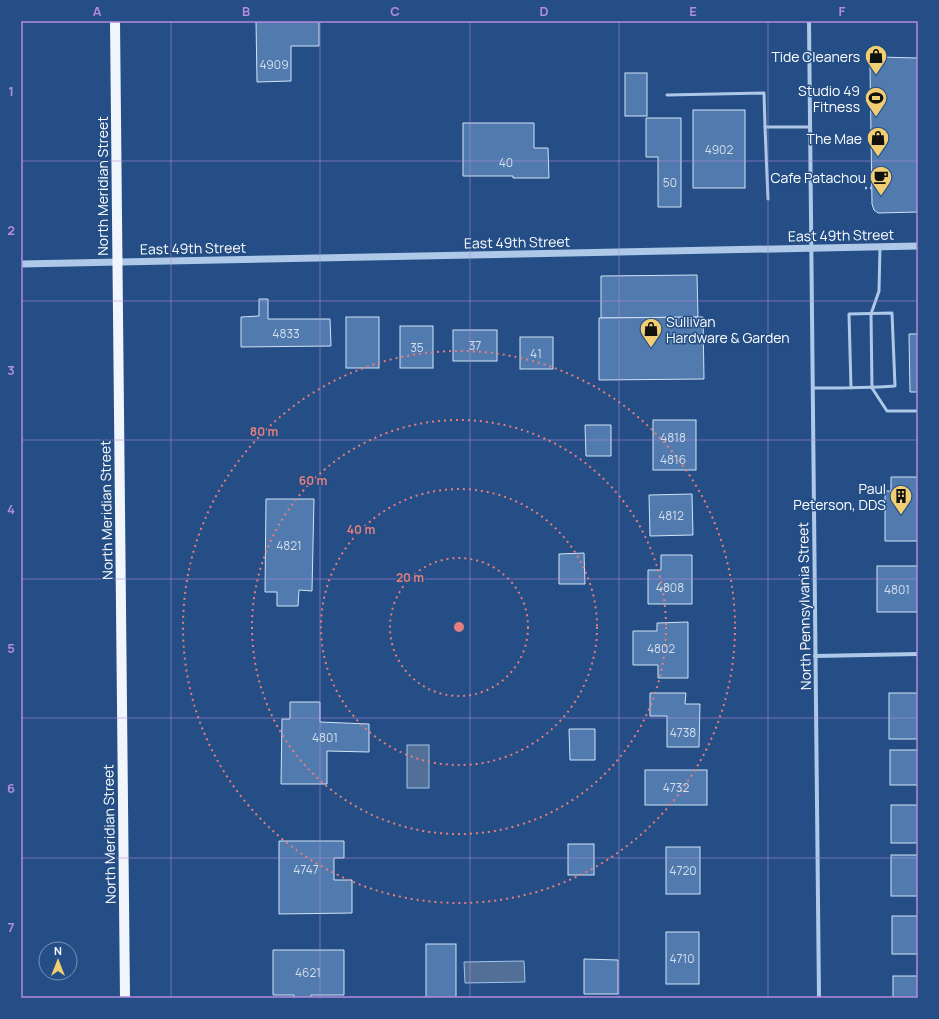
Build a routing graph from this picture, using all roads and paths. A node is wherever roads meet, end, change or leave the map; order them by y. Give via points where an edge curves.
1 (115, 21) edge
2 (809, 21) edge
3 (667, 95) dead end
4 (765, 127) junction
5 (810, 127) junction
6 (865, 188) dead end
7 (872, 188) dead end
8 (768, 199) dead end
9 (918, 246) edge
10 (880, 247) junction
11 (811, 248) junction
12 (117, 263) junction
13 (21, 264) edge
14 (871, 314) junction
15 (813, 388) junction
16 (851, 388) junction
17 (872, 388) junction
18 (918, 411) edge
19 (918, 654) edge
20 (815, 656) junction
21 (124, 998) edge
22 (818, 998) edge

1 - 12 main road, North Meridian Street
2 - 5 street, North Pennsylvania Street
3 - 4 lane via 764,93
4 - 5 lane
4 - 8 lane
5 - 11 street, North Pennsylvania Street
6 - 7 path
9 - 10 street, East 49th Street
10 - 11 street, East 49th Street
10 - 14 lane via 879,291
11 - 12 street, East 49th Street
11 - 15 street, North Pennsylvania Street
12 - 13 street, East 49th Street
12 - 21 main road, North Meridian Street
14 - 16 lane via 849,314
14 - 17 lane
14 - 17 lane via 892,313 895,386
15 - 16 lane
15 - 20 street, North Pennsylvania Street
16 - 17 lane
17 - 18 lane via 887,411
19 - 20 street
20 - 22 street, North Pennsylvania Street

